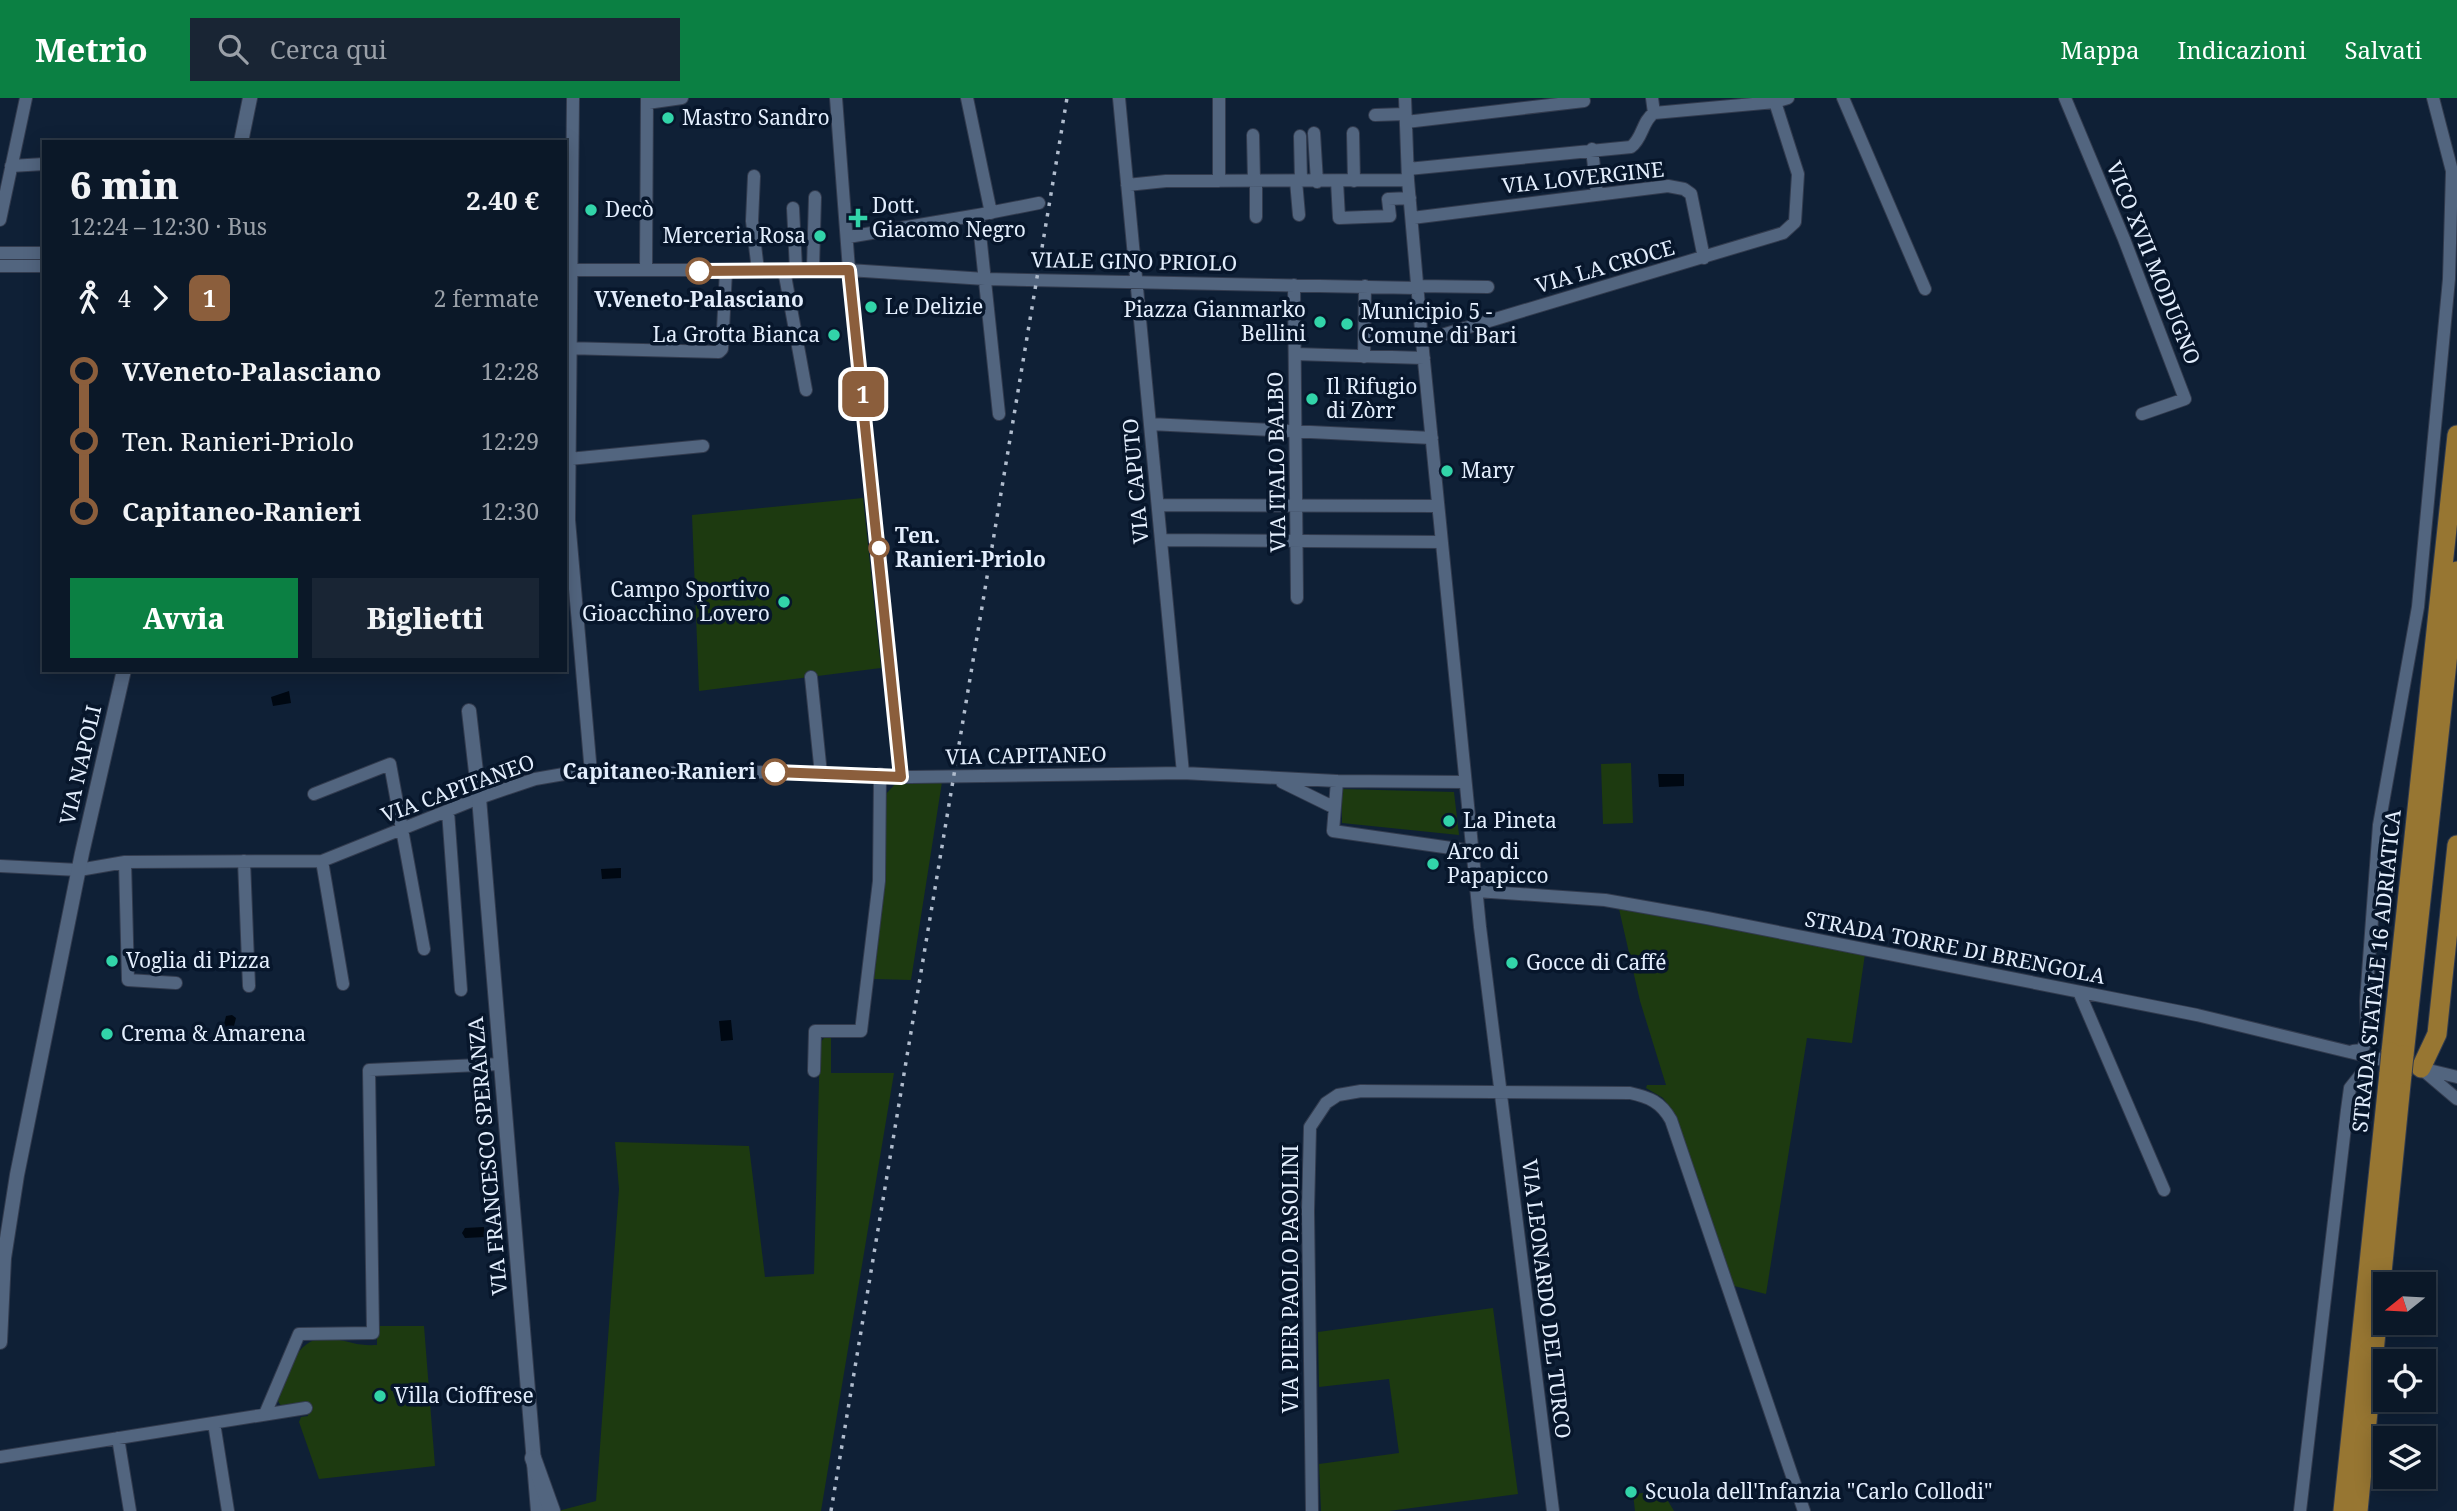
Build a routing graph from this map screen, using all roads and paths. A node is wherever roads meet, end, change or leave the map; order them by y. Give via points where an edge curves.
1 (26, 98) edge
2 (250, 98) edge
3 (573, 98) edge
4 (682, 98) edge
5 (836, 98) edge
6 (967, 98) edge
7 (1119, 98) edge
8 (1219, 98) edge
9 (1405, 98) edge
10 (1652, 98) edge
11 (1843, 98) edge
12 (2065, 98) edge
13 (2433, 98) edge
14 (647, 100) edge
15 (1782, 100) edge
16 (1584, 101) dead end
17 (1654, 113) junction
18 (1375, 115) dead end
19 (1406, 118) junction
20 (1314, 133) dead end
21 (1353, 133) dead end
22 (1253, 135) dead end
23 (1300, 136) dead end
24 (241, 140) edge
25 (1592, 149) junction
26 (42, 164) edge
27 (12, 166) junction
28 (1408, 175) junction
29 (754, 176) dead end
30 (1219, 181) junction
31 (1255, 181) junction
32 (1299, 181) junction
33 (1317, 181) junction
34 (1337, 181) junction
35 (1354, 181) junction
36 (1127, 185) junction
37 (1597, 194) junction
38 (815, 197) dead end
39 (1410, 198) junction
40 (1039, 203) dead end
41 (793, 208) dead end
42 (986, 210) junction
43 (1299, 215) dead end
44 (1256, 217) dead end
45 (1412, 218) junction
46 (0, 219) edge
47 (848, 237) junction
48 (0, 253) edge
49 (42, 254) edge
50 (1704, 258) junction
51 (0, 266) edge
52 (42, 266) edge
53 (568, 270) edge
54 (646, 270) junction
55 (758, 270) junction
56 (790, 270) junction
57 (813, 270) junction
58 (849, 270) junction
59 (726, 271) junction
60 (985, 279) junction
61 (1137, 280) junction
62 (1294, 285) junction
63 (1365, 286) junction
64 (1418, 287) junction
65 (1488, 287) dead end
66 (1925, 289) dead end
67 (1422, 341) junction
68 (568, 349) edge
69 (1295, 354) junction
70 (1364, 356) junction
71 (1424, 358) junction
72 (806, 390) dead end
73 (999, 414) dead end
74 (2142, 414) dead end
75 (567, 417) edge
76 (1150, 424) junction
77 (1296, 431) junction
78 (2457, 435) edge
79 (1432, 438) junction
80 (704, 446) dead end
81 (569, 459) junction
82 (1158, 505) junction
83 (1296, 506) junction
84 (1438, 506) junction
85 (1161, 540) junction
86 (1297, 541) junction
87 (1442, 542) junction
88 (2457, 571) edge
89 (1297, 598) dead end
90 (124, 672) edge
91 (811, 677) dead end
92 (469, 711) dead end
93 (591, 773) junction
94 (821, 774) junction
95 (880, 774) junction
96 (1183, 774) junction
97 (901, 777) junction
98 (1275, 779) junction
99 (1338, 781) junction
100 (1465, 782) junction
101 (314, 794) dead end
102 (479, 797) junction
103 (1333, 807) junction
104 (448, 811) junction
105 (403, 829) junction
106 (2457, 845) edge
107 (1472, 851) junction
108 (125, 862) junction
109 (244, 862) junction
110 (322, 862) junction
111 (0, 866) edge
112 (79, 870) junction
113 (1477, 891) junction
114 (424, 949) dead end
115 (176, 983) dead end
116 (343, 984) dead end
117 (249, 986) dead end
118 (461, 990) dead end
119 (2079, 992) junction
120 (2353, 1051) junction
121 (501, 1064) junction
122 (2397, 1064) junction
123 (814, 1071) dead end
124 (2457, 1077) edge
125 (1501, 1092) junction
126 (2457, 1098) edge
127 (2164, 1190) dead end
128 (0, 1342) edge
129 (306, 1408) dead end
130 (265, 1414) junction
131 (214, 1423) junction
132 (118, 1438) junction
133 (0, 1457) edge
134 (533, 1458) junction
135 (130, 1511) edge
136 (228, 1511) edge
137 (538, 1511) edge
138 (552, 1511) edge
139 (1312, 1511) edge
140 (1553, 1511) edge
141 (1804, 1511) edge
142 (2300, 1511) edge
143 (2343, 1511) edge
144 (2358, 1511) edge

1 - 27 street
2 - 24 street
3 - 53 street
4 - 14 street
5 - 47 street
6 - 42 street
7 - 36 street, VIA CAPUTO
8 - 30 street
9 - 19 street, VIA LEONARDO DEL TURCO
10 - 17 street
11 - 66 street
12 - 74 street, VICO XVII MODUGNO via 2185,400
13 - 120 street via 2452,171 2449,279 2418,607 2379,825 2367,1039 2362,1050
14 - 54 street
15 - 17 street
15 - 50 street, VIA LA CROCE via 1798,174 1795,222 1783,233
16 - 19 street
17 - 25 street via 1631,147
18 - 19 street
19 - 28 street, VIA LEONARDO DEL TURCO
20 - 33 street
21 - 35 street
22 - 31 street
23 - 32 street
25 - 28 street
25 - 37 street
26 - 27 street
27 - 46 street
28 - 35 street
28 - 39 street, VIA LEONARDO DEL TURCO
29 - 55 street via 752,221
30 - 31 street
30 - 36 street
31 - 32 street
31 - 44 street
32 - 33 street
32 - 43 street
33 - 34 street
34 - 35 street
34 - 39 street via 1339,218 1390,216 1388,199
36 - 61 street, VIA CAPUTO
37 - 45 street, VIA LOVERGINE
37 - 50 street, VIA LOVERGINE via 1684,188 1691,194
38 - 57 street
39 - 45 street, VIA LEONARDO DEL TURCO
40 - 42 street
41 - 56 street
42 - 47 street
42 - 60 street
45 - 64 street, VIA LEONARDO DEL TURCO
47 - 58 street
48 - 49 street
50 - 67 street, VIA LA CROCE
51 - 52 street
53 - 54 street, VIALE GINO PRIOLO
53 - 68 street
54 - 59 street, VIALE GINO PRIOLO
55 - 56 street, VIALE GINO PRIOLO
55 - 59 street, VIALE GINO PRIOLO
56 - 57 street, VIALE GINO PRIOLO
56 - 72 street
57 - 58 street, VIALE GINO PRIOLO
58 - 60 street, VIALE GINO PRIOLO
58 - 97 street
59 - 68 street via 722,349
60 - 61 street, VIALE GINO PRIOLO
60 - 73 street
61 - 62 street, VIALE GINO PRIOLO
61 - 76 street, VIA CAPUTO
62 - 63 street, VIALE GINO PRIOLO
62 - 69 street, VIA ITALO BALBO
63 - 64 street, VIALE GINO PRIOLO
63 - 70 street
64 - 65 street, VIALE GINO PRIOLO
64 - 67 street, VIA LEONARDO DEL TURCO
67 - 71 street, VIA LEONARDO DEL TURCO
68 - 75 street
69 - 70 street
69 - 77 street, VIA ITALO BALBO
70 - 71 street
71 - 79 street, VIA LEONARDO DEL TURCO
75 - 81 street
76 - 77 street
76 - 82 street, VIA CAPUTO
77 - 79 street
77 - 83 street, VIA ITALO BALBO
78 - 122 highway, STRADA STATALE 16 ADRIATICA
79 - 84 street, VIA LEONARDO DEL TURCO
80 - 81 street
81 - 93 street via 569,520
82 - 83 street
82 - 85 street, VIA CAPUTO
83 - 84 street
83 - 86 street, VIA ITALO BALBO
84 - 87 street, VIA LEONARDO DEL TURCO
85 - 86 street
85 - 96 street, VIA CAPUTO
86 - 87 street
86 - 89 street, VIA ITALO BALBO
87 - 100 street, VIA LEONARDO DEL TURCO
88 - 122 highway, STRADA STATALE 16 ADRIATICA
90 - 112 street, VIA NAPOLI
91 - 94 street
92 - 102 street, VIA FRANCESCO SPERANZA
93 - 94 street, VIA CAPITANEO
93 - 102 street, VIA CAPITANEO via 535,779
94 - 95 street, VIA CAPITANEO
95 - 97 street, VIA CAPITANEO
95 - 123 street via 879,881 861,1031 816,1031
96 - 97 street, VIA CAPITANEO
96 - 98 street, VIA CAPITANEO
98 - 99 street, VIA CAPITANEO
98 - 103 street
99 - 100 street, VIA CAPITANEO
99 - 103 street
100 - 107 street, VIA LEONARDO DEL TURCO
101 - 105 street via 390,764
102 - 104 street, VIA CAPITANEO
102 - 121 street, VIA FRANCESCO SPERANZA
103 - 107 street via 1333,831
104 - 105 street, VIA CAPITANEO
104 - 118 street
105 - 110 street, VIA CAPITANEO
105 - 114 street
106 - 122 highway via 2437,1034
107 - 113 street, VIA LEONARDO DEL TURCO
108 - 109 street, VIA CAPITANEO
108 - 112 street, VIA CAPITANEO
108 - 115 street via 128,980
109 - 110 street, VIA CAPITANEO
109 - 117 street
110 - 116 street
111 - 112 street, VIA CAPITANEO
112 - 128 street, VIA NAPOLI via 17,1175 4,1258
113 - 119 street, STRADA TORRE DI BRENGOLA via 1618,902
113 - 125 street, VIA LEONARDO DEL TURCO
119 - 120 street, STRADA TORRE DI BRENGOLA
119 - 127 street
120 - 122 street, STRADA TORRE DI BRENGOLA
121 - 130 street via 369,1070 373,1333 299,1334
121 - 134 street, VIA FRANCESCO SPERANZA
122 - 124 street
122 - 126 street
122 - 142 street via 2359,1073 2350,1088
122 - 143 highway, STRADA STATALE 16 ADRIATICA
122 - 144 highway, STRADA STATALE 16 ADRIATICA
125 - 139 street, VIA PIER PAOLO PASOLINI via 1352,1092 1332,1099 1316,1114 1309,1141 1308,1211
125 - 140 street, VIA LEONARDO DEL TURCO
125 - 141 street via 1630,1093 1655,1100 1666,1111
129 - 130 street
130 - 131 street
131 - 132 street
131 - 136 street
132 - 133 street
132 - 135 street
134 - 137 street, VIA FRANCESCO SPERANZA
134 - 138 main road

